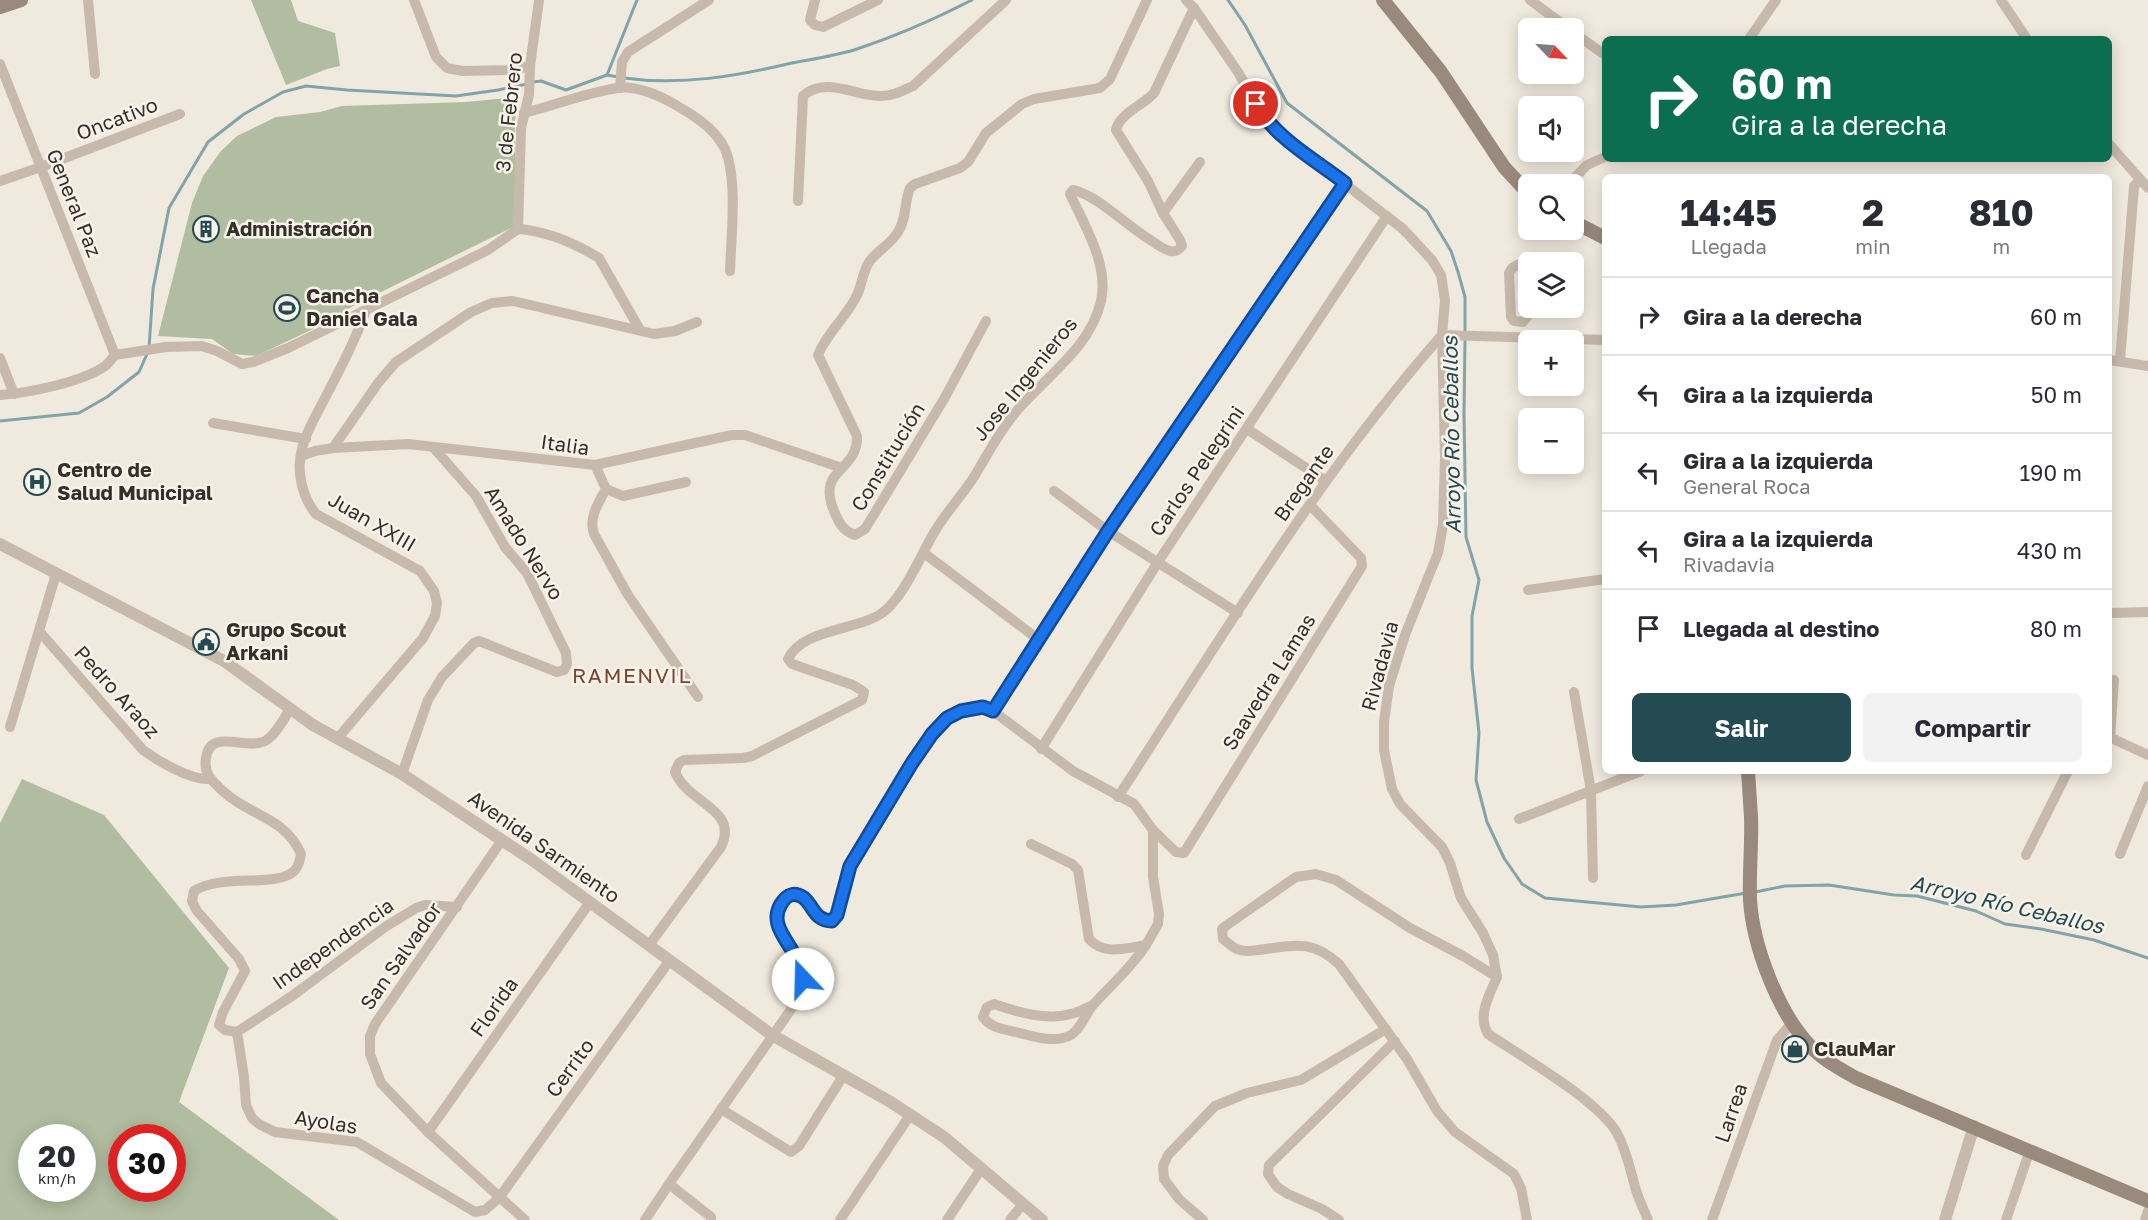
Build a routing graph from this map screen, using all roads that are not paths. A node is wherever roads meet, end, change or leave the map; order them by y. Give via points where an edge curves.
1 (21, 0) edge
2 (87, 0) edge
3 (414, 0) edge
4 (539, 0) edge
5 (709, 0) edge
6 (815, 0) edge
7 (878, 0) edge
8 (1006, 0) edge
9 (1147, 0) edge
10 (1383, 0) edge
11 (1530, 0) edge
12 (1776, 0) edge
13 (2001, 0) edge
14 (1190, 4) edge
15 (0, 7) edge
16 (1554, 18) edge
17 (1751, 36) edge
18 (2025, 36) edge
19 (1584, 40) edge
20 (1602, 53) edge
21 (0, 64) edge
22 (530, 69) junction
23 (96, 74) dead end
24 (620, 83) junction
25 (524, 113) junction
26 (180, 114) dead end
27 (2112, 147) edge
28 (1602, 158) edge
29 (1200, 162) dead end
30 (41, 167) junction
31 (1578, 174) edge
32 (2140, 180) junction
33 (0, 181) edge
34 (1345, 183) junction
35 (1518, 183) edge
36 (2148, 188) edge
37 (798, 201) dead end
38 (1163, 213) junction
39 (1387, 216) junction
40 (1584, 227) edge
41 (518, 229) junction
42 (1602, 236) edge
43 (1518, 265) edge
44 (730, 272) dead end
45 (366, 310) junction
46 (1527, 318) edge
47 (986, 321) dead end
48 (697, 322) dead end
49 (1518, 322) junction
50 (640, 330) junction
51 (1518, 330) edge
52 (1446, 335) junction
53 (1518, 338) edge
54 (1584, 340) edge
55 (1602, 340) edge
56 (120, 354) junction
57 (0, 358) edge
58 (2115, 360) edge
59 (2148, 366) edge
60 (14, 394) junction
61 (0, 395) edge
62 (213, 423) dead end
63 (1247, 429) junction
64 (306, 439) junction
65 (433, 447) junction
66 (333, 448) junction
67 (301, 456) junction
68 (595, 465) junction
69 (842, 468) junction
70 (1326, 481) junction
71 (686, 482) dead end
72 (606, 489) junction
73 (1054, 491) dead end
74 (1310, 505) junction
75 (1108, 531) junction
76 (0, 544) edge
77 (924, 553) junction
78 (1158, 562) junction
79 (56, 574) junction
80 (1602, 579) edge
81 (1528, 590) dead end
82 (2148, 612) edge
83 (1238, 613) junction
84 (2112, 613) edge
85 (39, 631) junction
86 (1039, 640) junction
87 (2114, 680) dead end
88 (1574, 692) dead end
89 (698, 697) dead end
90 (2112, 708) edge
91 (290, 709) junction
92 (993, 711) junction
93 (10, 727) dead end
94 (2112, 738) edge
95 (337, 739) junction
96 (1041, 749) junction
97 (2148, 755) edge
98 (402, 774) junction
99 (1634, 774) edge
100 (1748, 774) edge
101 (2066, 774) edge
102 (209, 779) junction
103 (2148, 786) edge
104 (1591, 791) junction
105 (1118, 796) junction
106 (1519, 819) dead end
107 (1153, 830) junction
108 (502, 840) junction
109 (1031, 844) dead end
110 (2120, 854) dead end
111 (2026, 855) dead end
112 (1593, 878) dead end
113 (590, 902) junction
114 (457, 908) junction
115 (649, 945) junction
116 (1146, 945) junction
117 (670, 960) junction
118 (1497, 977) junction
119 (1093, 1005) junction
120 (1792, 1023) junction
121 (1386, 1029) junction
122 (237, 1032) junction
123 (772, 1035) junction
124 (1395, 1041) junction
125 (843, 1076) junction
126 (721, 1109) junction
127 (910, 1115) junction
128 (1974, 1126) junction
129 (428, 1132) junction
130 (2030, 1150) junction
131 (981, 1169) junction
132 (669, 1184) junction
133 (499, 1198) junction
134 (2148, 1201) edge
135 (1022, 1205) junction
136 (2148, 1211) edge
137 (525, 1220) edge
138 (645, 1220) edge
139 (711, 1220) edge
140 (840, 1220) edge
141 (947, 1220) edge
142 (1010, 1220) edge
143 (1042, 1220) edge
144 (1203, 1220) edge
145 (1339, 1220) edge
146 (1527, 1220) edge
147 (1648, 1220) edge
148 (1712, 1220) edge
149 (1945, 1220) edge
150 (2006, 1220) edge
151 (2145, 1220) edge

1 - 15 main road
2 - 23 street
3 - 22 street via 436,57 447,68
4 - 22 street, 3 de Febrero
5 - 24 street via 628,52 622,62
6 - 7 street via 810,20 815,26 824,27
8 - 37 street via 913,86 880,96 822,86 803,96
9 - 69 street, Constitución via 1106,85 1023,104 986,133 960,168 910,188 898,232 870,262 858,292 818,355 857,436 852,456
10 - 35 main road via 1441,72 1504,168
11 - 16 street
12 - 17 street
13 - 18 street
14 - 34 street, Rivadavia via 1238,72 1265,120
14 - 38 street, Jose Ingenieros via 1154,93 1121,119 1116,130
19 - 20 street
21 - 30 street, General Paz
22 - 25 street, 3 de Febrero
24 - 25 street
24 - 44 street via 670,101 697,117 724,148 732,180
25 - 41 street, 3 de Febrero
26 - 30 street, Oncativo
27 - 32 street
28 - 31 street
29 - 38 street
30 - 33 street, Oncativo
30 - 56 street, General Paz
32 - 36 street
32 - 58 street via 2134,186
34 - 39 street, Rivadavia
34 - 75 street
38 - 77 street, Jose Ingenieros via 1182,246 1172,252 1081,192 1073,190 1070,194 1095,248 1102,282 1095,320 1084,339 998,434
39 - 52 street, Rivadavia via 1417,242 1441,275
39 - 63 street, Carlos Pelegrini
40 - 42 main road
41 - 45 street via 488,250
41 - 50 street via 534,230 599,258
43 - 49 street via 1509,273 1511,317
45 - 56 street via 288,348 242,364 202,346
45 - 64 street, Juan XXIII
46 - 49 street
47 - 69 street, Constitución via 865,529 855,535 840,524 828,496 833,478
48 - 50 street via 654,334
49 - 51 street
50 - 66 street via 513,301 492,303 471,312 396,362
52 - 53 street
52 - 70 street, Bregante via 1372,418
52 - 118 street, Rivadavia via 1443,525 1438,553 1389,686 1384,750 1392,789 1400,804 1442,847 1461,898 1493,955
54 - 55 street
56 - 60 street via 89,374
57 - 60 street
58 - 59 street
60 - 61 street
62 - 64 street
63 - 70 street
63 - 78 street, Carlos Pelegrini
64 - 67 street, Juan XXIII
65 - 66 street, Italia via 408,444
65 - 68 street, Italia
65 - 98 street, Amado Nervo via 476,496 505,547 526,573 566,653 567,664 557,672 492,645 474,643 442,677 428,700
66 - 67 street, Italia
67 - 95 street, Juan XXIII via 303,490 316,514 420,571 437,603 423,638
68 - 69 street via 745,435
68 - 72 street, Italia
70 - 74 street, Bregante
71 - 72 street via 623,496
72 - 89 street via 593,514 591,528 628,595
73 - 75 street
74 - 83 street, Bregante
74 - 107 street, Saavedra Lamas via 1361,558 1362,566 1184,853 1176,852
75 - 78 street
75 - 86 street
76 - 79 street, Avenida Sarmiento
77 - 86 street
77 - 115 street, Jose Ingenieros via 888,608 876,618 838,628 802,644 788,659 811,672 853,685 864,692 862,700 752,756 679,763 675,771 685,788 725,822 725,839
78 - 83 street
78 - 96 street, Carlos Pelegrini
79 - 85 street
79 - 91 street, Avenida Sarmiento via 224,661
80 - 81 street
82 - 84 street
83 - 105 street, Bregante
85 - 93 street
85 - 102 street, Pedro Araoz via 143,750 170,766
86 - 92 street
87 - 90 street
88 - 104 street
91 - 95 street, Avenida Sarmiento
91 - 102 street via 268,740 260,744 221,741 210,747 206,757
92 - 96 street
92 - 123 street via 983,707 961,711 947,718 932,734 850,866 841,907 832,921 815,915 796,894 783,900 776,921 797,959 803,979 799,998
94 - 97 street
95 - 98 street, Avenida Sarmiento
96 - 105 street
98 - 108 street, Avenida Sarmiento
99 - 104 street
100 - 120 main road via 1750,903 1761,955
101 - 111 street
102 - 122 street via 228,796 286,830 301,854 295,871 284,877 231,880 194,891 192,901 197,911 245,971 219,1025
103 - 110 street
104 - 106 street
104 - 112 street
105 - 107 street via 1134,804
107 - 116 street via 1153,877 1159,914
108 - 113 street, Avenida Sarmiento
108 - 114 street, San Salvador
109 - 116 street via 1078,870 1092,942 1119,950
113 - 115 street, Avenida Sarmiento
113 - 129 street, Florida
114 - 122 street, Independencia via 416,908
114 - 129 street, San Salvador via 370,1036 370,1054 381,1083
115 - 117 street, Avenida Sarmiento
116 - 119 street
117 - 123 street, Avenida Sarmiento
117 - 133 street, Cerrito
118 - 121 street via 1336,880 1316,874 1296,877 1222,929 1223,939 1246,952 1300,945 1326,952
118 - 147 street via 1484,1009 1483,1026 1488,1034 1576,1093 1616,1131
119 - 119 street via 1069,1015 1050,1016 994,1004 987,1007 983,1017 995,1027 1047,1038 1063,1037 1073,1034
120 - 128 main road via 1827,1061 1856,1078
120 - 148 street, Larrea via 1777,1040
121 - 124 street
121 - 144 street via 1301,1080 1247,1093 1215,1106 1168,1155 1163,1166 1164,1179
122 - 133 street, Ayolas via 246,1105 259,1124 275,1132 357,1142 475,1212 485,1210
123 - 125 street, Avenida Sarmiento
123 - 126 street
124 - 145 street via 1269,1165 1268,1174 1277,1187
124 - 146 street via 1437,1111 1455,1132 1514,1174
125 - 126 street via 799,1146 791,1152
125 - 127 street, Avenida Sarmiento
126 - 132 street
127 - 131 street, Avenida Sarmiento via 944,1137
127 - 140 street
128 - 130 main road
128 - 149 street
129 - 133 street, San Salvador
130 - 134 main road
130 - 150 street
131 - 135 street, Avenida Sarmiento
131 - 141 street
132 - 138 street
132 - 139 street
133 - 137 street, San Salvador
135 - 142 street
135 - 143 street, Avenida Sarmiento
136 - 151 street

